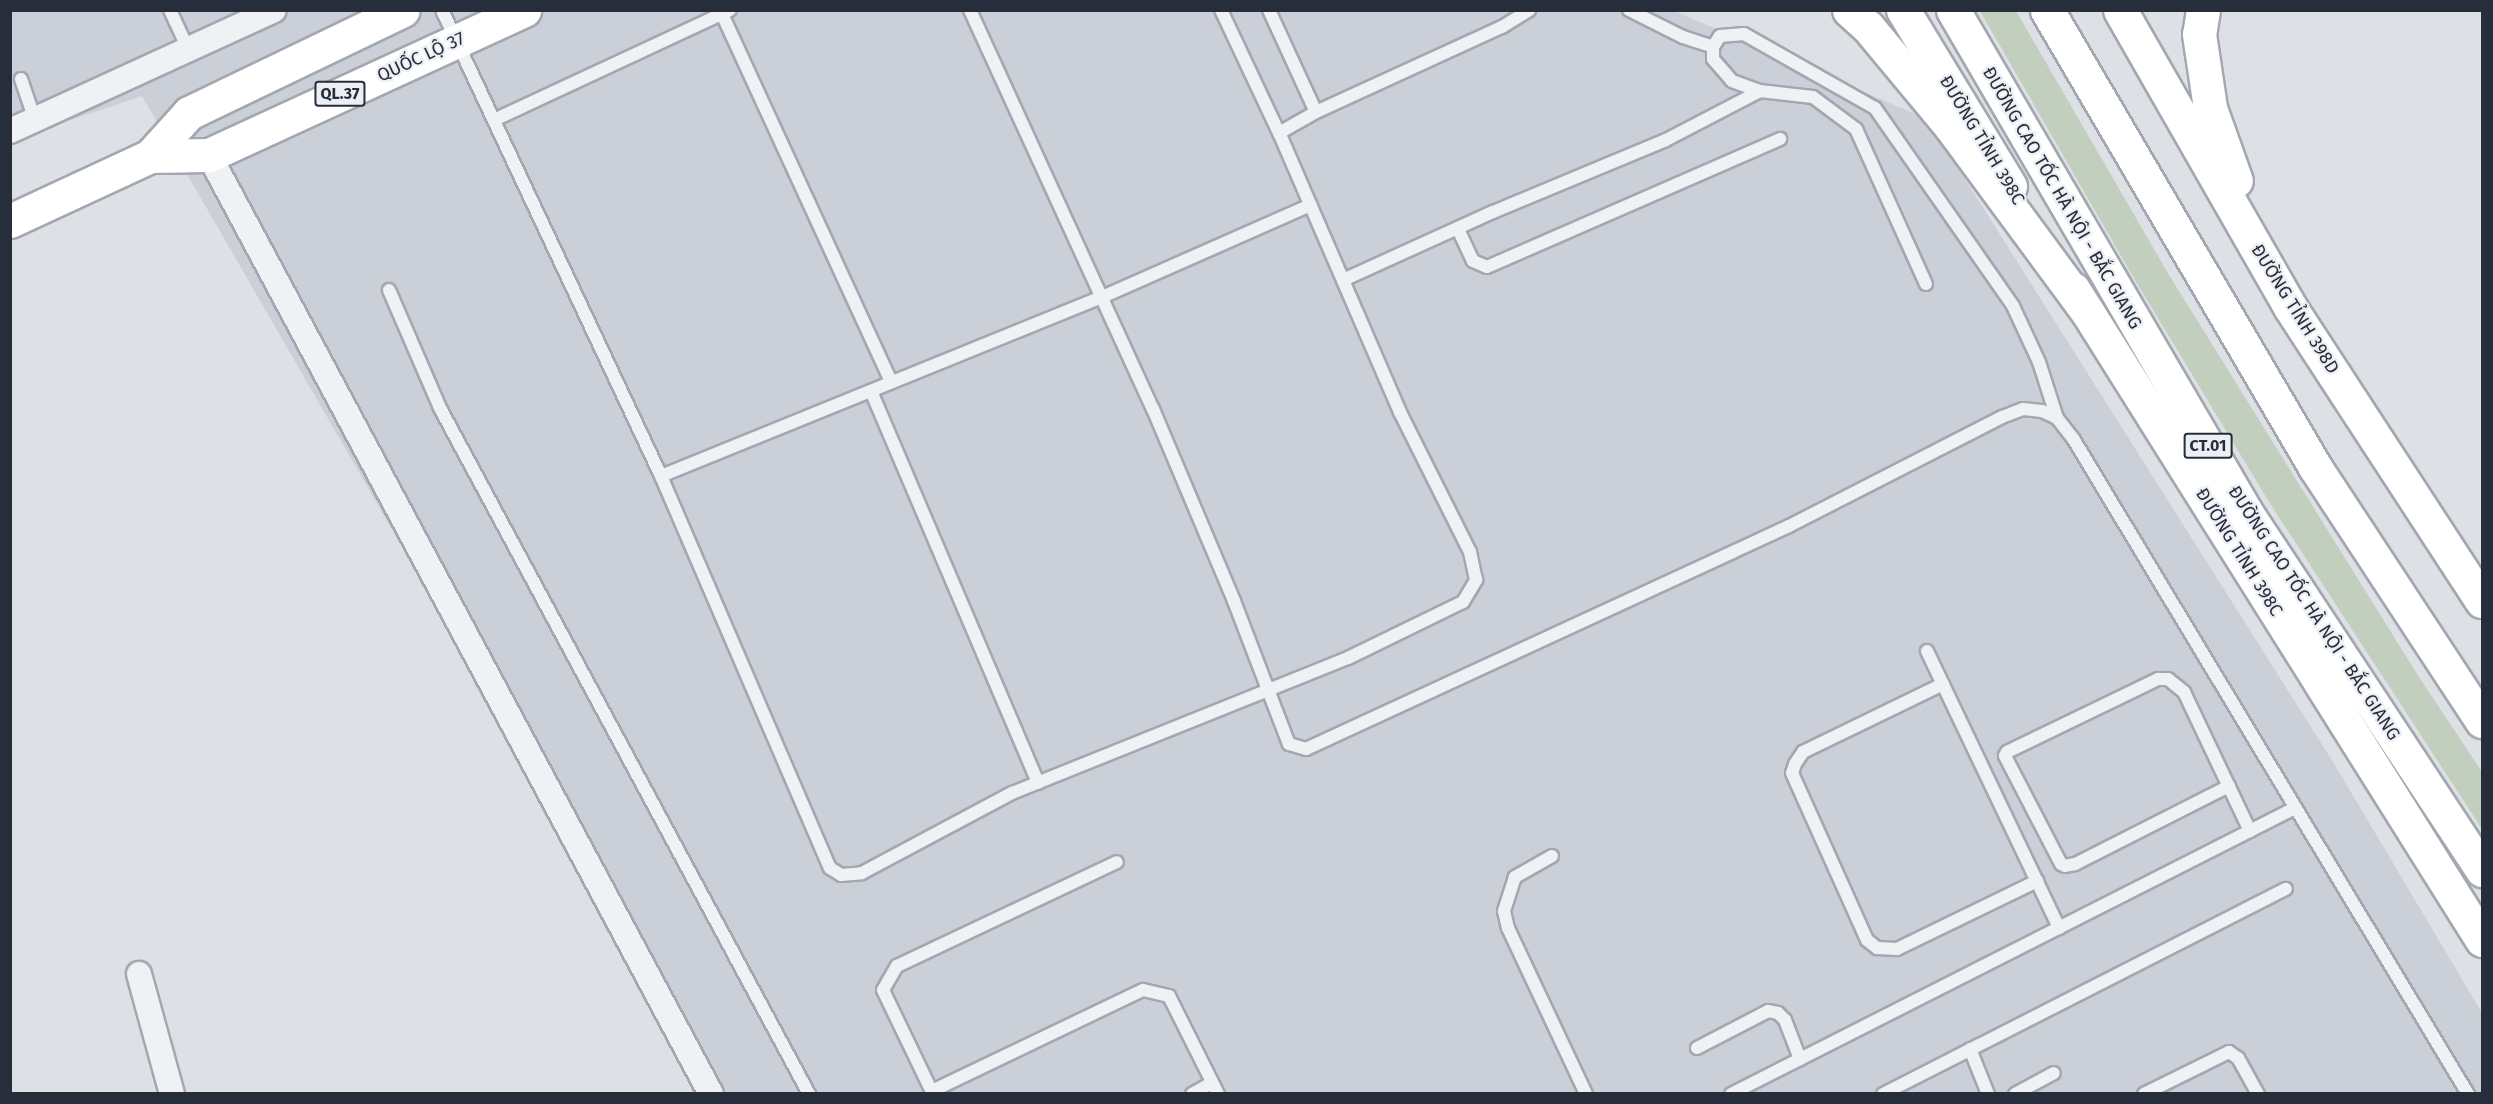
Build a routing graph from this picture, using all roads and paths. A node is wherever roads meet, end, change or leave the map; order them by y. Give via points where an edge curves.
1 (170, 10) edge
2 (274, 10) edge
3 (403, 10) edge
4 (442, 10) edge
5 (524, 10) edge
6 (970, 10) edge
7 (1221, 10) edge
8 (1269, 10) edge
9 (1529, 10) edge
10 (1629, 10) edge
11 (1849, 10) edge
12 (1903, 10) edge
13 (1953, 10) edge
14 (2047, 10) edge
15 (2120, 10) edge
16 (2203, 10) edge
17 (726, 12) edge
18 (457, 40) junction
19 (1713, 47) junction
20 (188, 50) junction
21 (21, 79) dead end
22 (1760, 91) junction
23 (1316, 112) junction
24 (189, 113) junction
25 (35, 120) junction
26 (494, 120) junction
27 (10, 131) edge
28 (1279, 133) junction
29 (1780, 139) dead end
30 (209, 155) junction
31 (150, 156) junction
32 (1311, 205) junction
33 (10, 221) edge
34 (1458, 229) junction
35 (1343, 280) junction
36 (1926, 284) dead end
37 (389, 290) dead end
38 (1102, 297) junction
39 (2089, 314) junction
40 (2333, 372) junction
41 (891, 382) junction
42 (871, 391) junction
43 (2057, 418) junction
44 (661, 476) junction
45 (2482, 601) edge
46 (1927, 651) dead end
47 (1943, 684) junction
48 (1267, 691) junction
49 (2482, 721) edge
50 (1038, 783) junction
51 (2229, 786) junction
52 (2295, 808) junction
53 (2250, 831) junction
54 (1551, 856) dead end
55 (1117, 862) dead end
56 (2482, 870) edge
57 (2037, 881) junction
58 (2286, 889) dead end
59 (2059, 928) junction
60 (2482, 940) edge
61 (139, 974) dead end
62 (1697, 1048) dead end
63 (1970, 1049) junction
64 (1800, 1059) junction
65 (2054, 1073) dead end
66 (1215, 1088) edge
67 (932, 1092) edge
68 (172, 1094) edge
69 (711, 1094) edge
70 (809, 1094) edge
71 (1192, 1094) edge
72 (1586, 1094) edge
73 (1731, 1094) edge
74 (1883, 1094) edge
75 (1988, 1094) edge
76 (2015, 1094) edge
77 (2144, 1094) edge
78 (2258, 1094) edge
79 (2468, 1094) edge

1 - 20 lane
2 - 20 street
3 - 24 main road, QUỐC LỘ 37 / QL.37
4 - 18 lane
5 - 18 main road, QUỐC LỘ 37 / QL.37
6 - 38 lane
7 - 28 lane
8 - 23 lane
9 - 23 lane via 1502,27
10 - 19 lane
11 - 39 main road via 1868,27 1951,128
12 - 39 main road, ĐƯỜNG TỈNH 398C
13 - 56 main road, ĐƯỜNG CAO TỐC HÀ NỘI - BẮC GIANG / CT.01 via 2246,512
14 - 49 main road via 2315,467
15 - 40 main road, ĐƯỜNG TỈNH 398D via 2290,307
16 - 40 main road via 2199,34 2210,108 2237,185
17 - 26 lane
17 - 41 lane
18 - 26 lane
18 - 30 main road, QUỐC LỘ 37 / QL.37
19 - 22 lane via 1713,59 1732,81
19 - 43 lane via 1720,36 1744,34 1875,108 2013,306 2039,362
20 - 25 street
21 - 25 lane
22 - 34 lane via 1666,140
22 - 36 lane via 1814,98 1856,129
23 - 28 lane
24 - 30 main road
24 - 31 main road, QUỐC LỘ 37 / QL.37
25 - 27 street
26 - 44 lane
28 - 32 lane
29 - 34 lane via 1487,267 1473,261
30 - 31 main road, QUỐC LỘ 37 / QL.37
30 - 69 street
31 - 33 main road, QUỐC LỘ 37 / QL.37
32 - 35 lane
32 - 38 lane
34 - 35 lane
35 - 48 lane via 1400,412 1470,552 1476,580 1463,602 1348,658
37 - 70 lane via 440,408
38 - 41 lane
38 - 48 lane via 1234,601
39 - 60 main road, ĐƯỜNG TỈNH 398C
40 - 45 main road, ĐƯỜNG TỈNH 398D
41 - 42 lane
42 - 44 lane
42 - 50 lane
43 - 48 lane via 2023,409 2002,417 1789,526 1306,749 1289,744
43 - 52 lane via 2074,440
44 - 50 lane via 830,868 841,875 862,873
46 - 47 lane
47 - 57 lane
47 - 57 lane via 1803,752 1792,773 1867,940 1877,948 1897,949
48 - 50 lane
51 - 51 lane via 2066,866 2061,864 2006,756 2007,752 2158,679 2168,679 2184,692
51 - 53 lane
52 - 53 lane
52 - 79 lane
53 - 59 lane
54 - 72 lane via 1515,877 1504,910 1508,928
55 - 67 lane via 897,966 883,990
57 - 59 lane
58 - 63 lane
59 - 64 lane
61 - 68 street
62 - 64 lane via 1768,1011 1785,1020
63 - 74 lane
63 - 75 lane
64 - 73 lane
65 - 76 lane
66 - 67 lane via 1169,996 1143,990
66 - 71 lane
77 - 78 lane via 2229,1052 2238,1058

